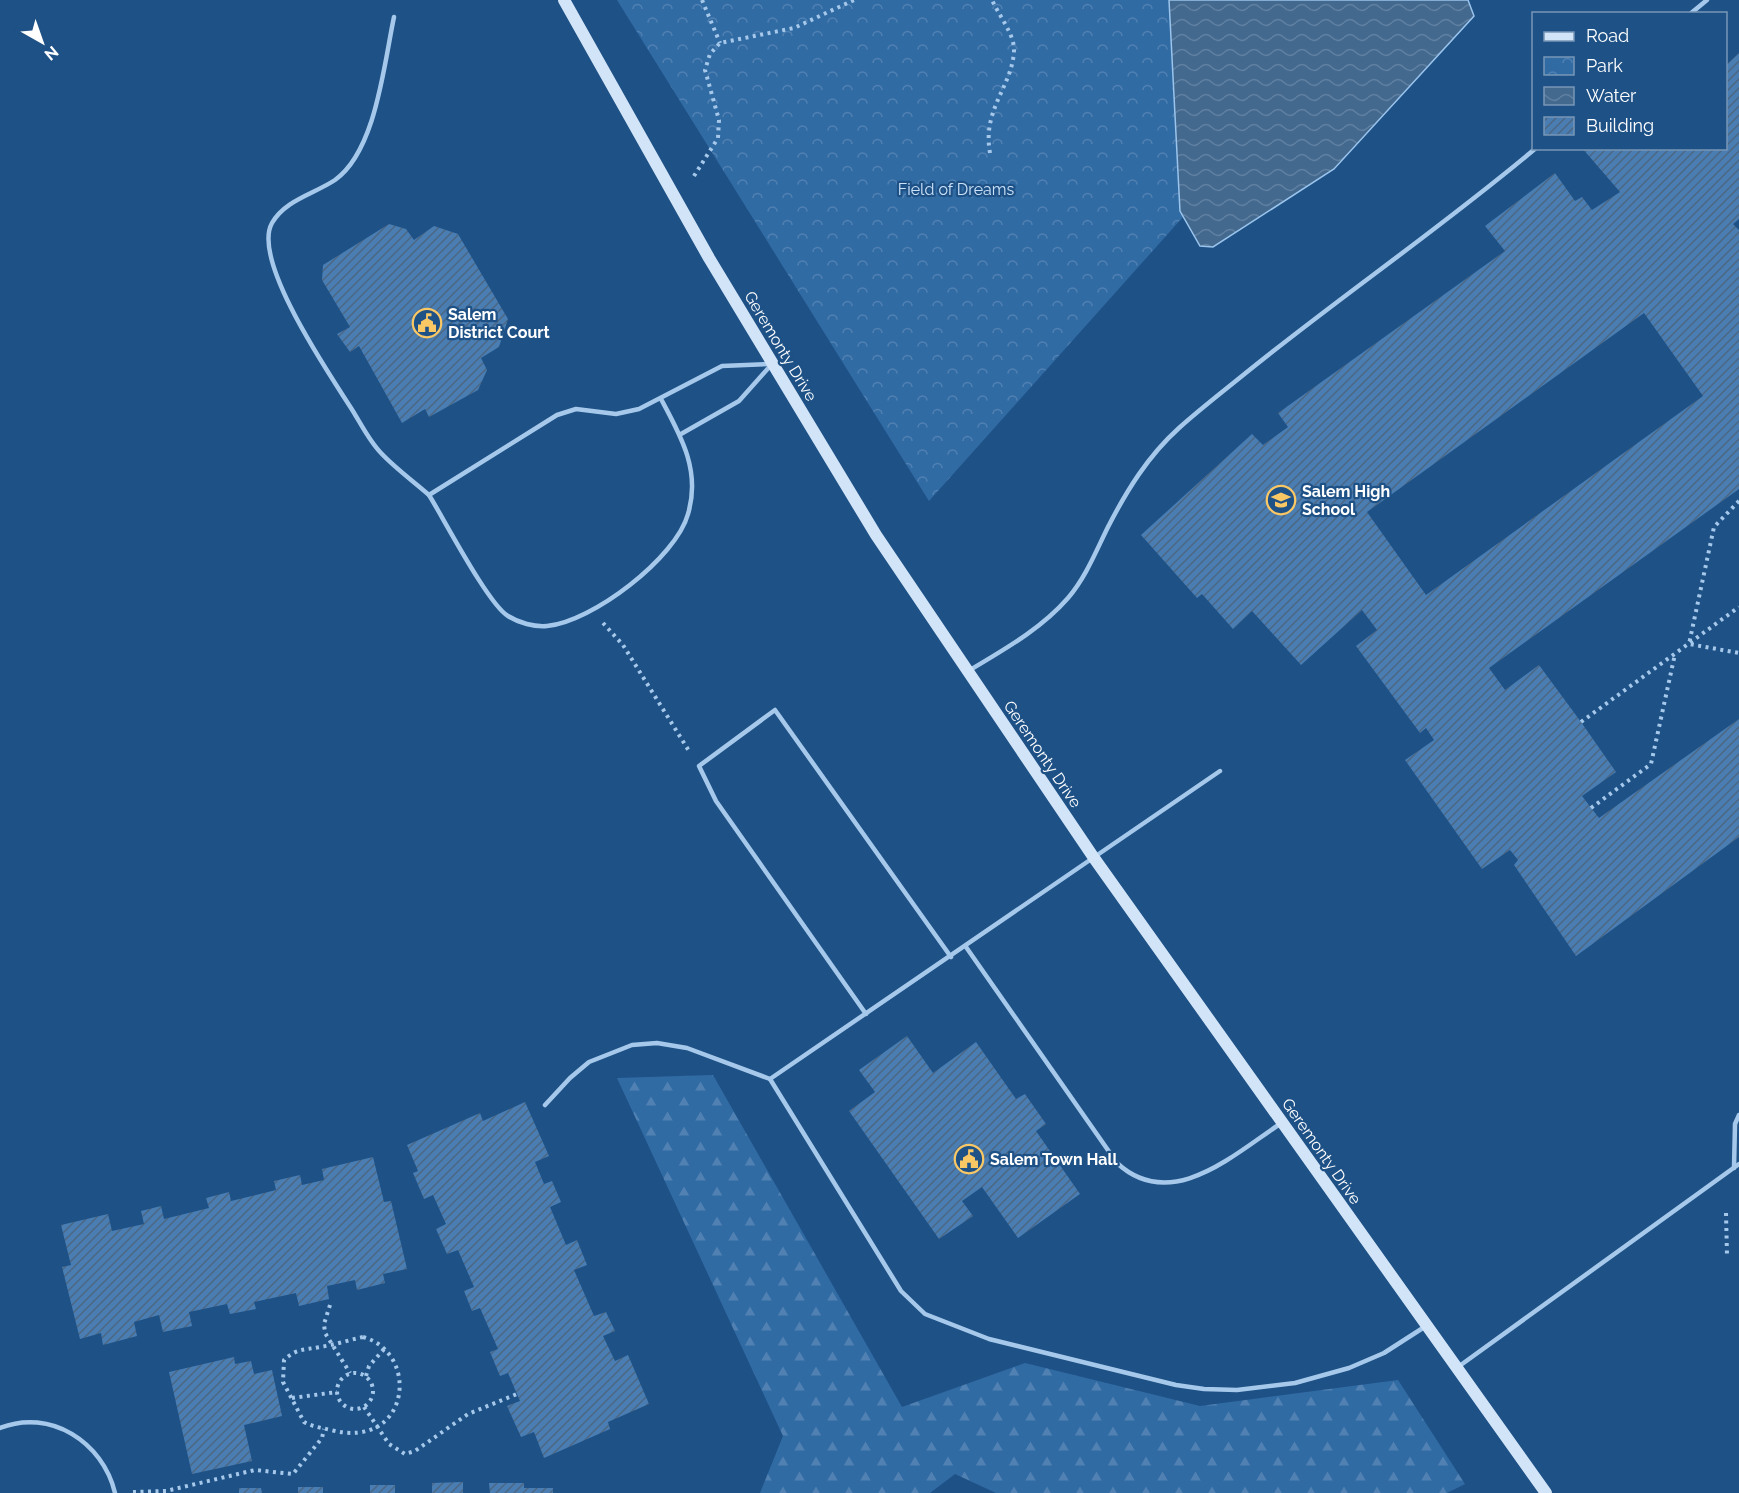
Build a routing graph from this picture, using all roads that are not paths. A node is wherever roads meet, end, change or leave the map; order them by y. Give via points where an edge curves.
1 (564, 0) edge
2 (1707, 0) edge
3 (1692, 12) edge
4 (394, 17) dead end
5 (1534, 150) edge
6 (772, 364) junction
7 (662, 399) junction
8 (681, 434) junction
9 (429, 495) junction
10 (968, 672) junction
11 (1220, 771) dead end
12 (1094, 858) junction
13 (966, 947) junction
14 (951, 957) junction
15 (866, 1014) junction
16 (770, 1079) junction
17 (545, 1105) dead end
18 (1739, 1115) edge
19 (1282, 1123) junction
20 (1736, 1166) edge
21 (1426, 1326) junction
22 (1456, 1368) junction
23 (0, 1428) edge
24 (115, 1493) edge
25 (1546, 1493) edge

1 - 6 street, Geremonty Drive
2 - 3 lane
4 - 9 lane via 367,139 353,163 335,180 286,207 271,225 269,249 281,286 308,341 380,452
5 - 10 lane via 1318,315 1179,428 1149,459 1126,494 1086,572 1068,598 1019,641
6 - 7 lane via 722,366
6 - 8 lane via 739,402
6 - 10 street, Geremonty Drive via 876,535
7 - 8 lane
7 - 9 lane via 616,414 576,409 557,415
8 - 9 lane via 692,463 692,490 688,515 677,540 656,564 616,594 575,618 547,626 524,624 506,615 491,598
10 - 12 street, Geremonty Drive
11 - 12 lane
12 - 13 lane
12 - 19 street, Geremonty Drive
13 - 14 lane
13 - 19 lane via 1118,1163 1132,1177 1148,1183 1170,1184 1204,1174
14 - 15 lane
14 - 15 lane via 775,710 699,766 716,801
15 - 16 lane
16 - 17 lane via 687,1048 657,1043 632,1045 590,1062
16 - 21 lane via 901,1291 925,1314 989,1339 1176,1385 1238,1390 1295,1383 1349,1368 1384,1353
18 - 20 lane via 1735,1124
19 - 21 street, Geremonty Drive
20 - 22 lane
21 - 22 street, Geremonty Drive
22 - 25 street, Geremonty Drive
23 - 24 lane via 20,1421 37,1421 67,1430 99,1459 110,1475

